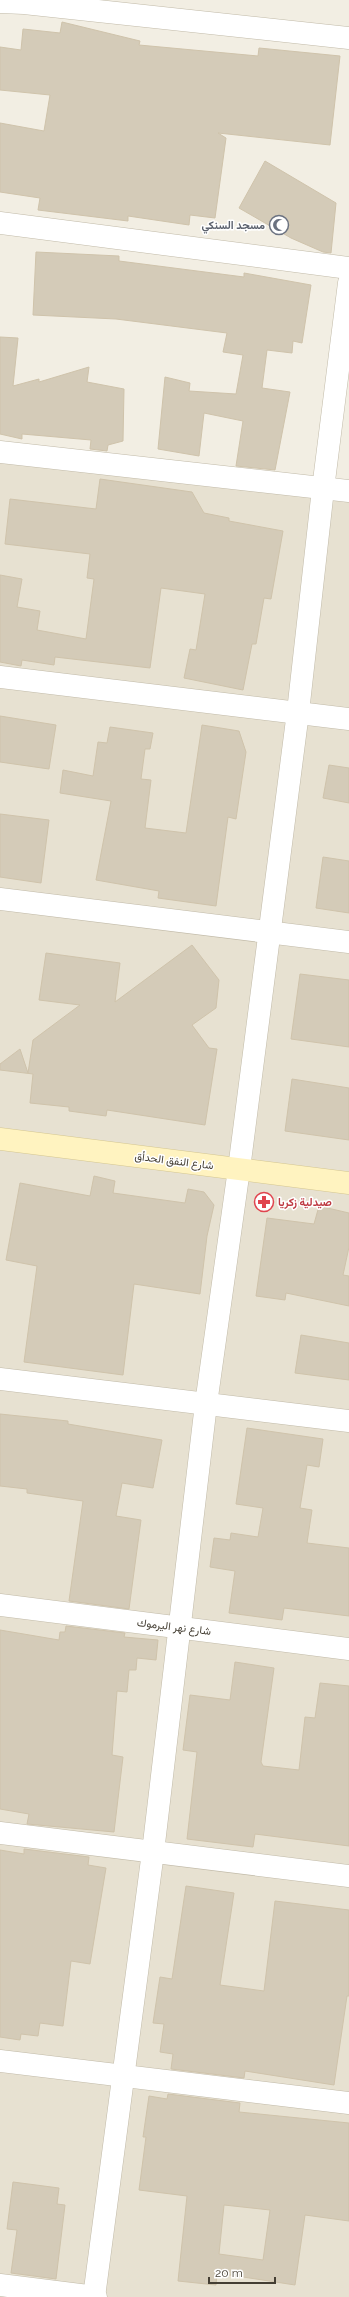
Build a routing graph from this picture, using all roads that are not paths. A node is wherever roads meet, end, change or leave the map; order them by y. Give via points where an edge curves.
1 (0, 2) edge
2 (349, 38) edge
3 (0, 223) edge
4 (349, 268) edge
5 (349, 283) edge
6 (343, 380) edge
7 (0, 452) edge
8 (323, 488) junction
9 (349, 491) edge
10 (0, 677) edge
11 (298, 712) junction
12 (349, 719) edge
13 (0, 899) edge
14 (269, 932) junction
15 (349, 942) edge
16 (0, 1139) edge
17 (240, 1169) junction
18 (349, 1183) edge
19 (0, 1378) edge
20 (206, 1404) junction
21 (349, 1421) edge
22 (0, 1605) edge
23 (179, 1628) junction
24 (349, 1649) edge
25 (0, 1833) edge
26 (153, 1852) junction
27 (349, 1876) edge
28 (0, 2061) edge
29 (123, 2076) junction
30 (349, 2103) edge
31 (0, 2285) edge
32 (95, 2297) edge

1 - 2 street
3 - 4 street
5 - 6 street
6 - 8 street
7 - 8 street
8 - 9 street
8 - 11 street
10 - 11 street
11 - 12 street
11 - 14 street
13 - 14 street
14 - 15 street
14 - 17 street
16 - 17 main road, شارع النفق الحدأق
17 - 18 main road, شارع النفق الحدأق
17 - 20 street
19 - 20 street
20 - 21 street
20 - 23 street
22 - 23 street, شارع نهر اليرموك
23 - 24 street, شارع نهر اليرموك
23 - 26 street
25 - 26 street
26 - 27 street
26 - 29 street
28 - 29 street
29 - 30 street
29 - 32 street
31 - 32 street

